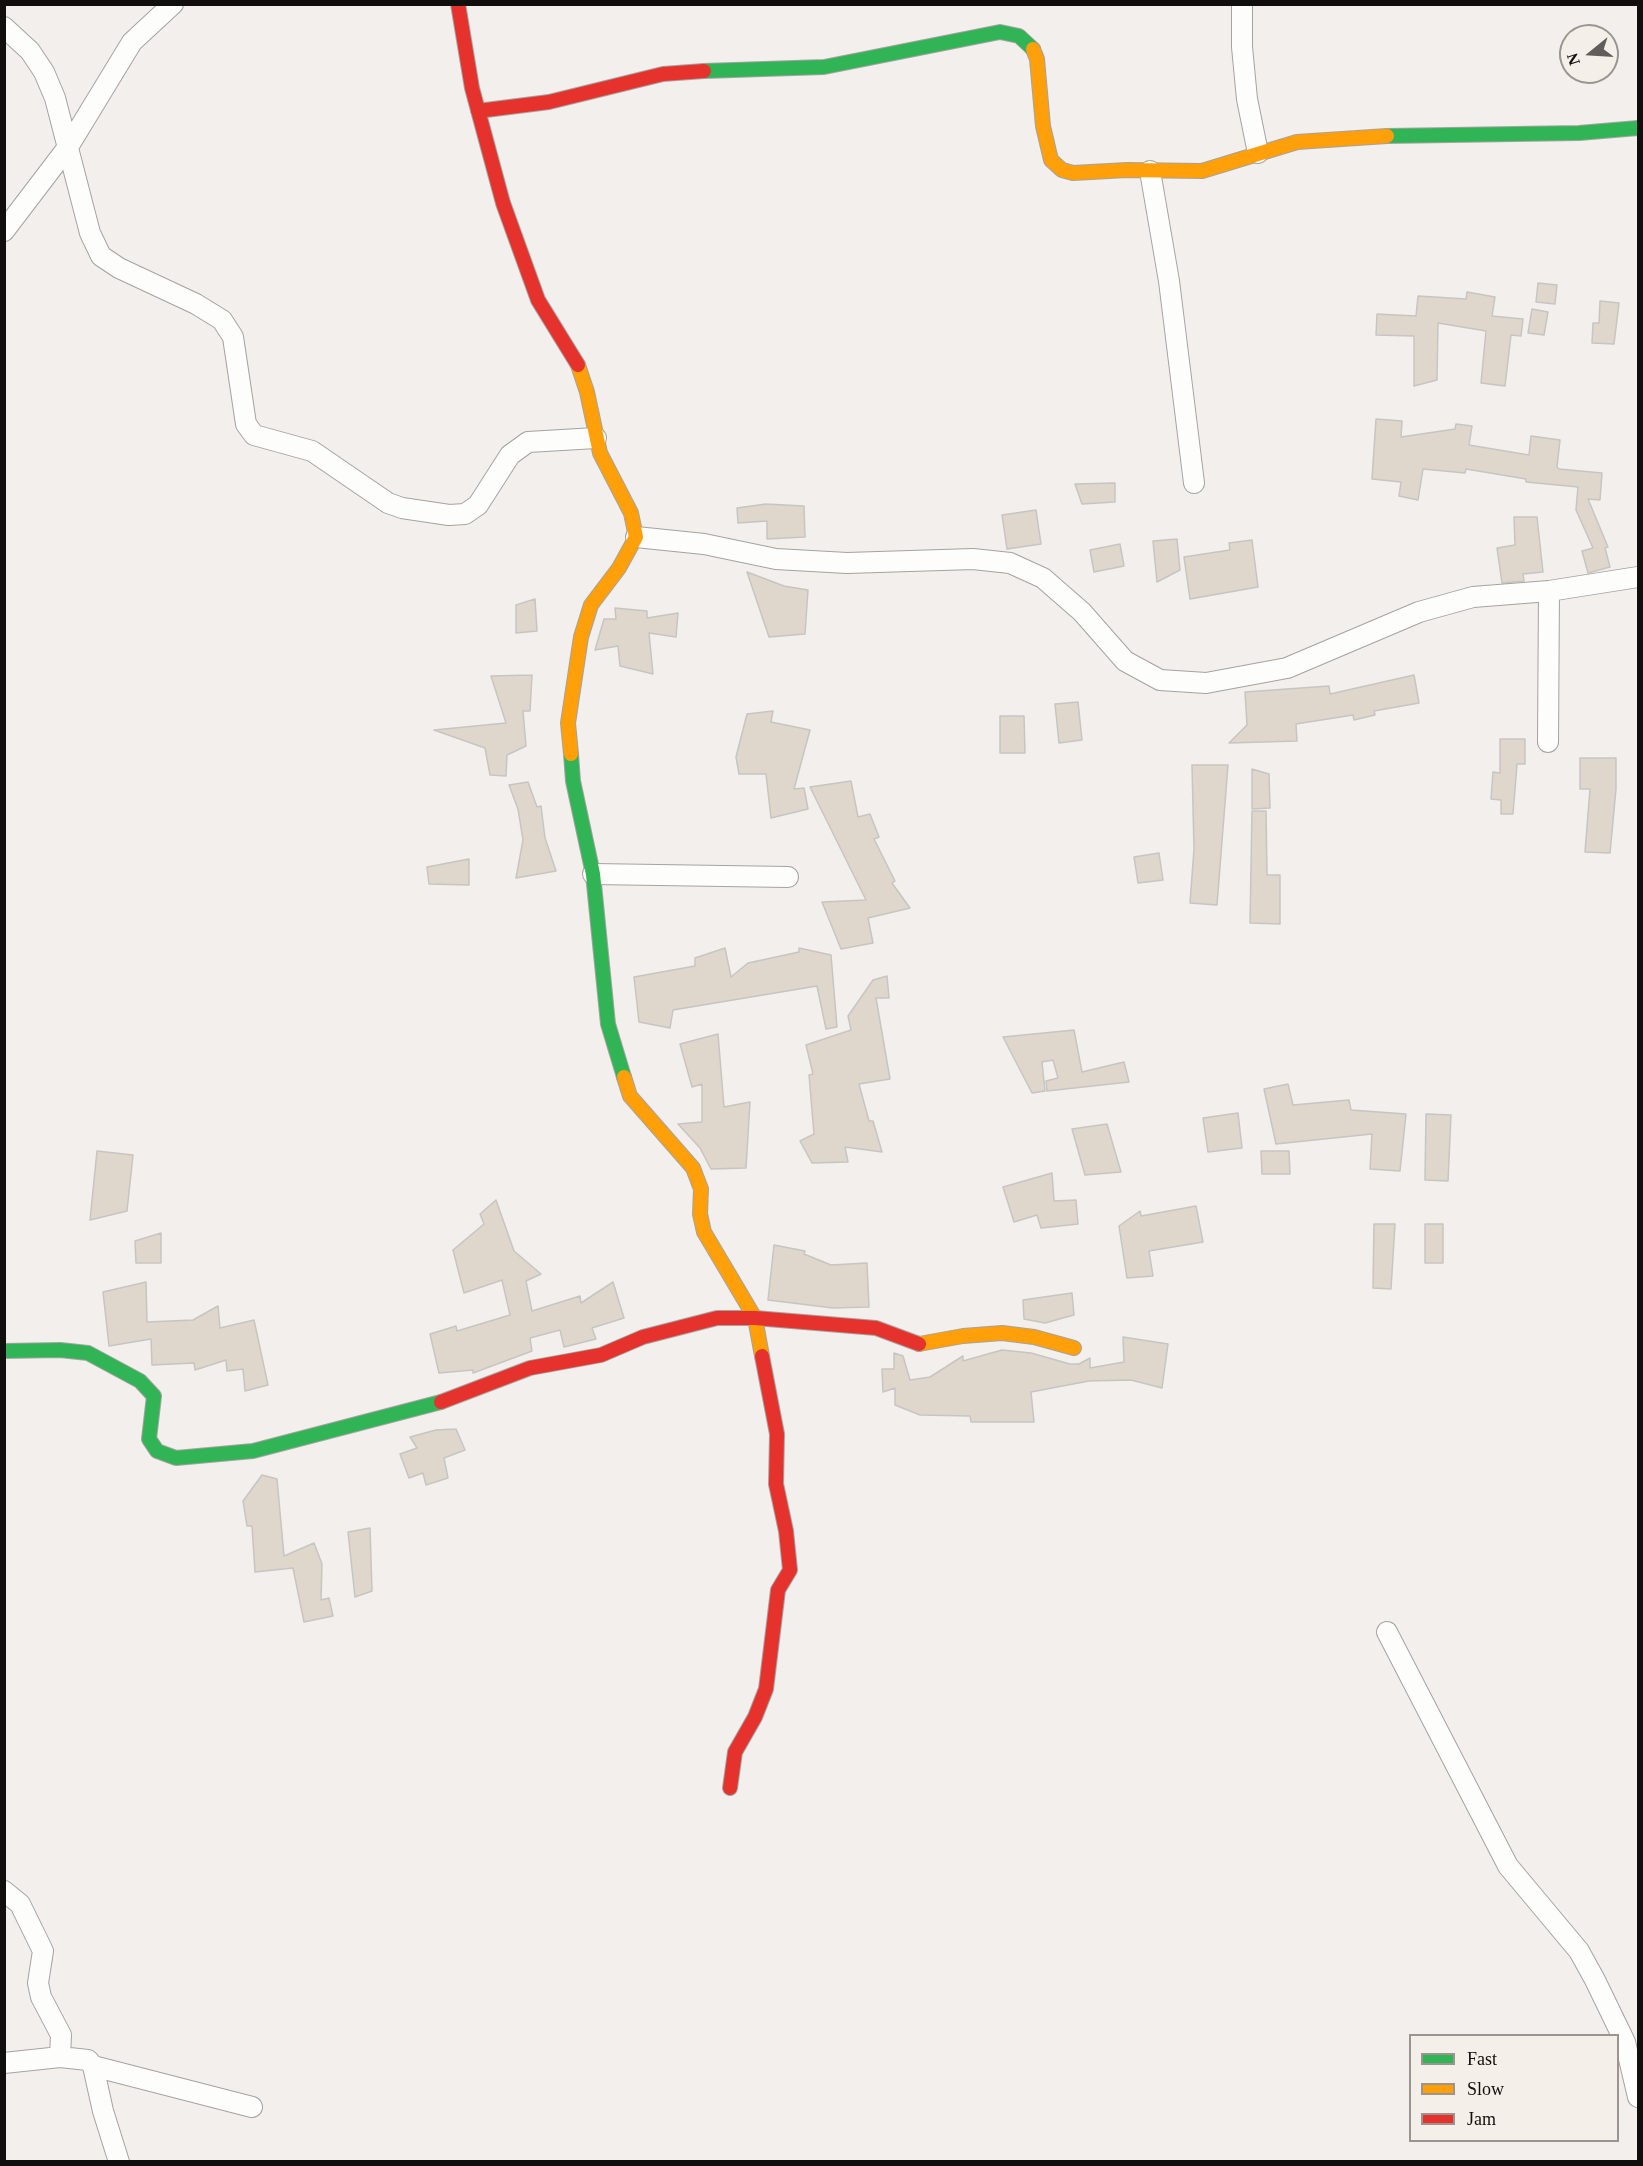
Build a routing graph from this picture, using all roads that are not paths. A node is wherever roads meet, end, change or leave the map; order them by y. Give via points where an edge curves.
1 (173, 4) edge
2 (458, 4) edge
3 (1242, 4) edge
4 (4, 27) edge
5 (478, 111) junction
6 (1638, 128) edge
7 (68, 147) junction
8 (1258, 153) junction
9 (1150, 171) junction
10 (4, 231) edge
11 (596, 438) junction
12 (1194, 483) dead end
13 (636, 537) junction
14 (1638, 577) edge
15 (1549, 591) junction
16 (1548, 742) dead end
17 (592, 874) junction
18 (788, 877) dead end
19 (755, 1318) junction
20 (1074, 1348) dead end
21 (4, 1351) edge
22 (1387, 1632) dead end
23 (730, 1788) dead end
24 (4, 1891) edge
25 (60, 2057) junction
26 (4, 2063) edge
27 (93, 2066) junction
28 (1638, 2097) edge
29 (252, 2107) dead end
30 (119, 2162) edge

1 - 7 street via 132,42
2 - 5 street
3 - 8 street via 1247,99
4 - 7 street via 30,51 44,72 56,98
5 - 9 street via 549,102 663,74 824,67 1000,32 1019,36 1031,45 1037,59 1043,126 1051,160 1062,170 1073,173
5 - 11 street via 503,203 534,289 578,365
6 - 8 street via 1415,134 1297,142
7 - 10 street
7 - 11 street via 90,233 101,256 196,304 222,320 233,337 246,424 254,435 312,452 388,503 449,515 465,514 478,505 510,454 528,442
8 - 9 street via 1202,171
9 - 12 street via 1169,281
11 - 13 street via 608,472 631,513
13 - 15 street via 704,544 776,559 847,563 973,559 1010,563 1043,578 1082,612 1125,661 1160,680 1206,683 1287,668 1419,612 1473,597
13 - 17 street via 591,606 570,690 568,723 573,781
14 - 15 street
15 - 16 street
17 - 18 street
17 - 19 street via 608,1024 630,1096 693,1168 701,1189 704,1232
19 - 20 street via 876,1328 918,1344 1002,1333
19 - 21 street via 717,1318 680,1326 601,1355 530,1368 463,1395 394,1416 264,1448 176,1458 157,1451 149,1439 153,1396 140,1381 88,1353
19 - 23 street via 777,1434 776,1484 790,1570 778,1590 764,1697 735,1752
22 - 28 street via 1508,1866 1579,1951 1595,1980 1624,2042
24 - 25 street via 20,1905 43,1951 38,1983 61,2035
25 - 26 street
25 - 27 street via 82,2058
27 - 29 street
27 - 30 street

